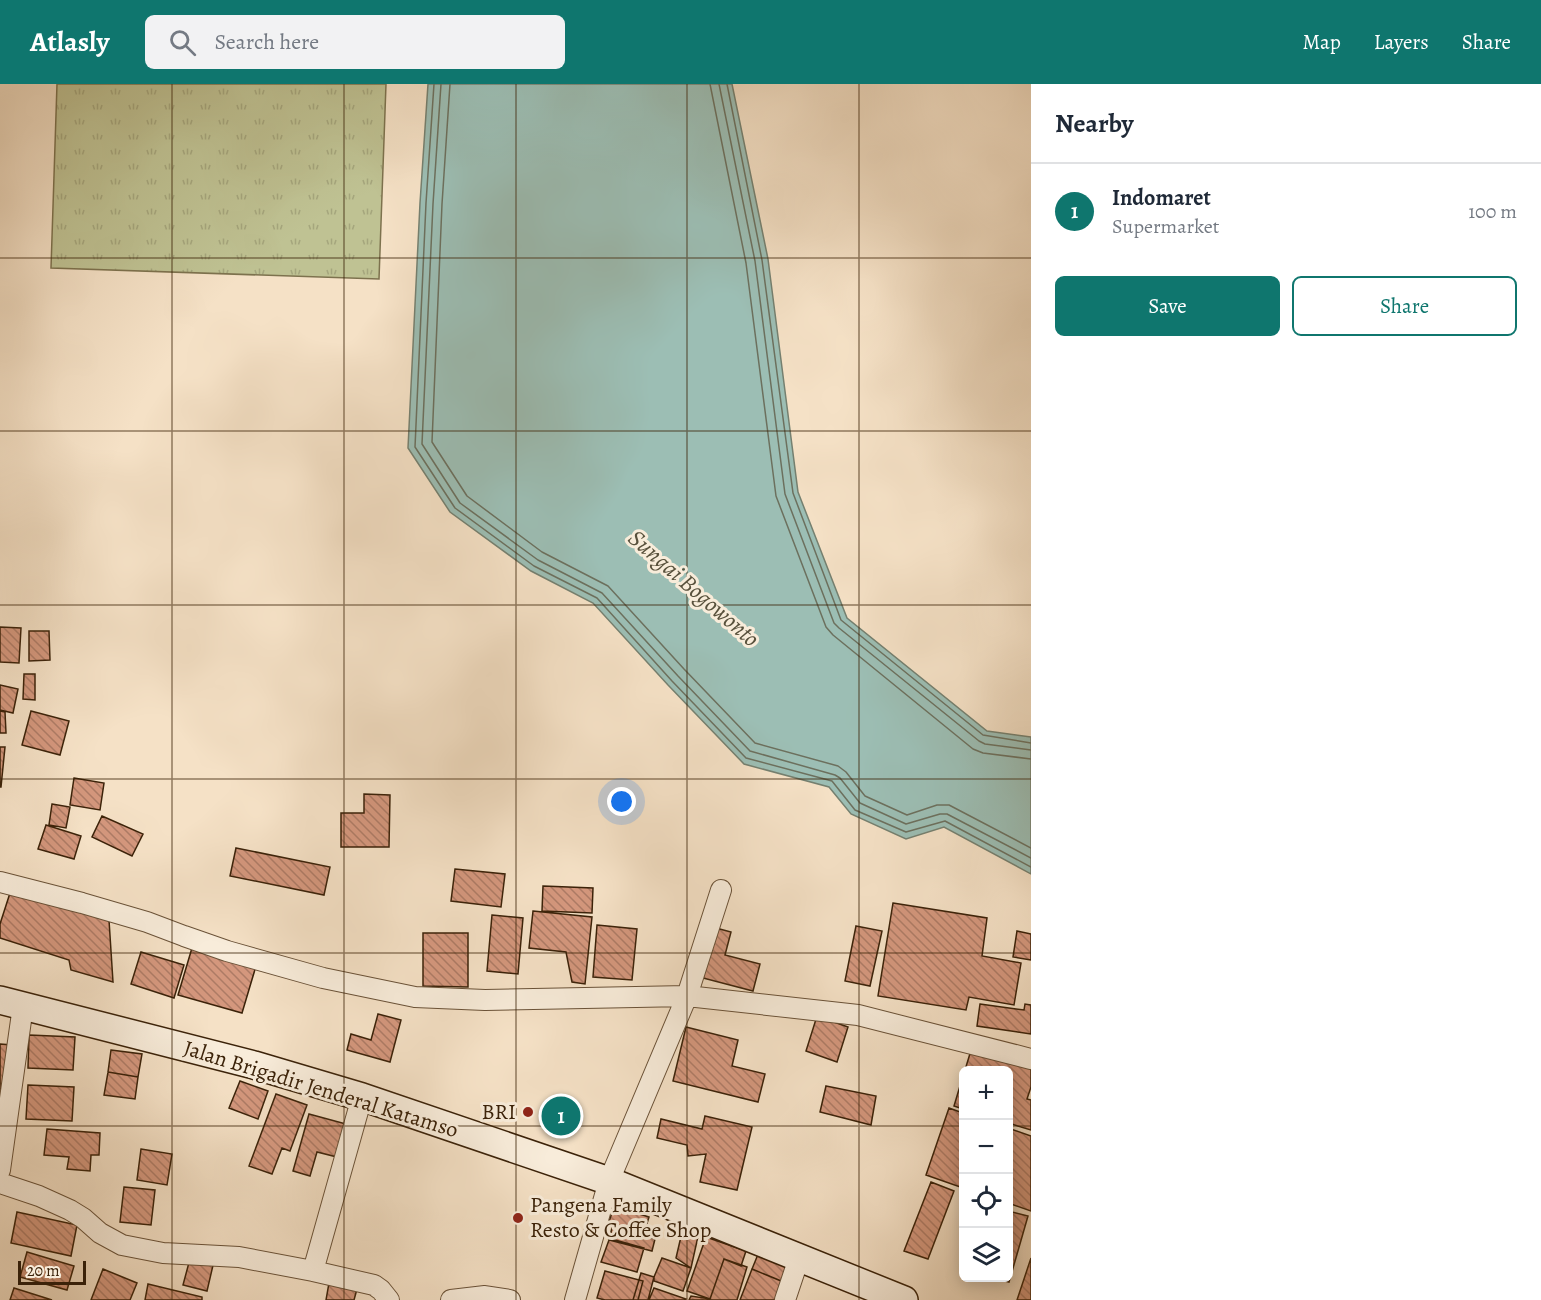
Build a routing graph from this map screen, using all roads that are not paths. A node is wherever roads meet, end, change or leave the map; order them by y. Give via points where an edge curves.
1 (0, 882) edge
2 (721, 890) dead end
3 (687, 996) junction
4 (12, 1003) edge
5 (1031, 1059) edge
6 (362, 1097) junction
7 (0, 1170) edge
8 (609, 1181) junction
9 (0, 1183) edge
10 (799, 1258) junction
11 (313, 1271) junction
12 (389, 1300) edge
13 (451, 1300) edge
14 (510, 1300) edge
15 (576, 1300) edge
16 (785, 1300) edge
17 (904, 1300) edge

1 - 3 street via 147,922 227,951 323,978 415,997 485,1000
2 - 3 street
3 - 5 street via 858,1015
3 - 8 street
4 - 6 main road, Jalan Brigadir Jenderal Katamso
4 - 7 street
6 - 8 main road, Jalan Brigadir Jenderal Katamso
6 - 11 street
8 - 10 main road, Jalan Brigadir Jenderal Katamso
8 - 15 street
9 - 11 street via 70,1209 122,1245 163,1253 239,1257
10 - 16 street
10 - 17 main road, Jalan Brigadir Jenderal Katamso
11 - 12 street via 374,1285
13 - 14 street via 484,1296

